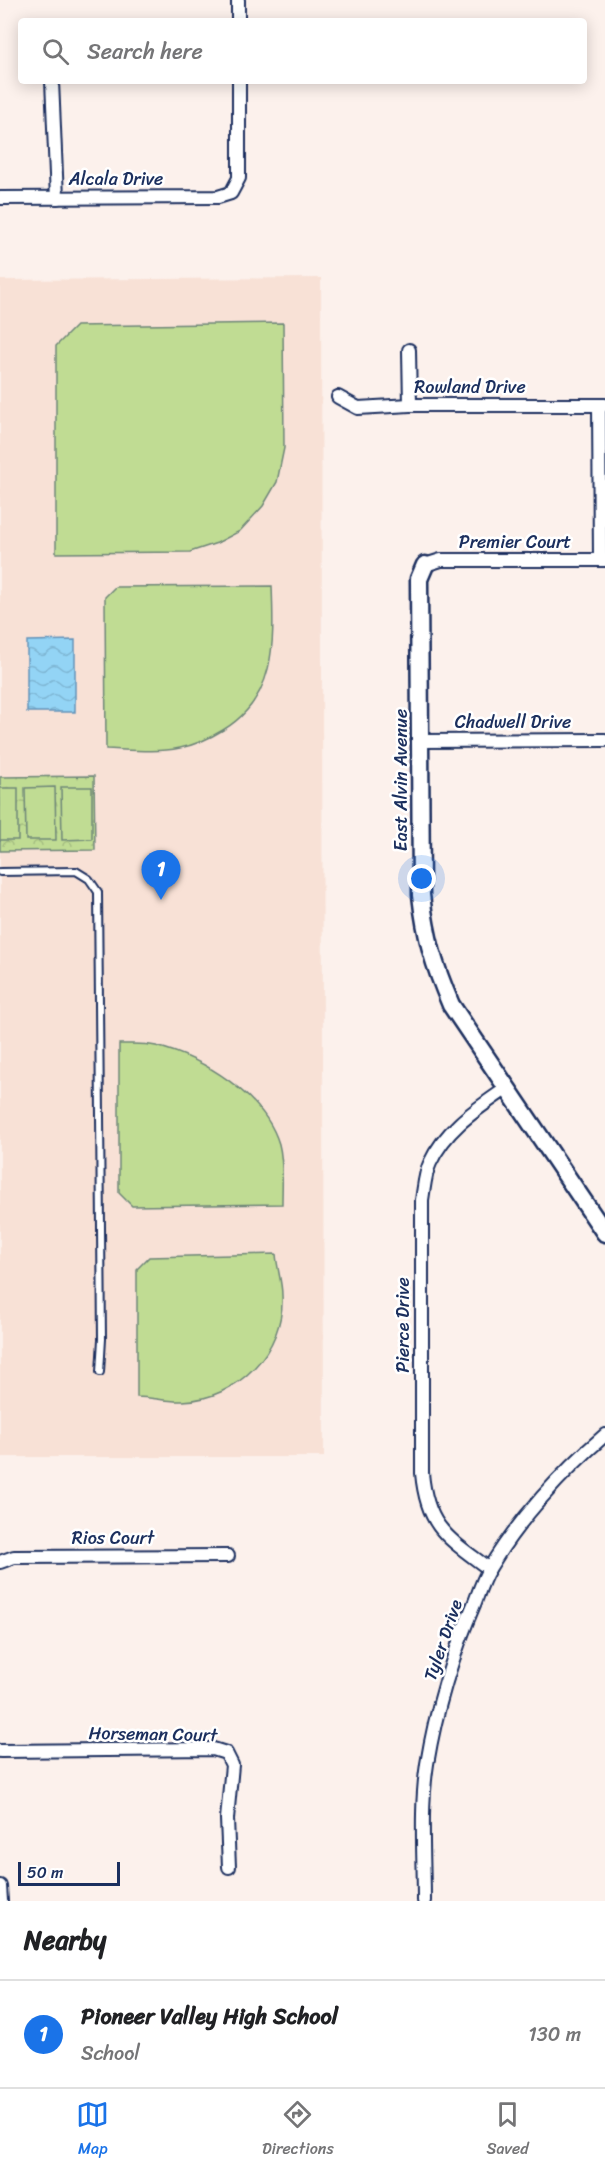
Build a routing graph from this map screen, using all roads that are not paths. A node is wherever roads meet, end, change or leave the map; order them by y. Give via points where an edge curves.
1 (238, 0) edge
2 (238, 18) edge
3 (52, 84) edge
4 (239, 84) edge
5 (0, 198) edge
6 (57, 198) junction
7 (409, 350) dead end
8 (338, 397) dead end
9 (410, 405) junction
10 (602, 405) edge
11 (602, 560) edge
12 (425, 565) joint
13 (605, 740) edge
14 (421, 741) junction
15 (0, 872) edge
16 (507, 1088) junction
17 (603, 1224) edge
18 (100, 1372) dead end
19 (605, 1435) edge
20 (228, 1556) dead end
21 (0, 1562) edge
22 (489, 1569) junction
23 (0, 1751) edge
24 (229, 1867) dead end
25 (0, 1886) edge
26 (1, 1901) edge
27 (424, 1901) edge

1 - 2 street
3 - 6 street
4 - 6 street, Alcala Drive via 239,178 231,192 218,196
5 - 6 street, Alcala Drive
7 - 9 street
8 - 9 street, Rowland Drive via 358,408
9 - 10 street, Rowland Drive
10 - 11 street
11 - 12 street, Premier Court via 441,560
12 - 14 street, East Alvin Avenue via 419,579
13 - 14 street, Chadwell Drive
14 - 16 street, East Alvin Avenue via 421,895 426,934 451,1005
15 - 18 lane via 76,871 98,892
16 - 17 street, East Alvin Avenue
16 - 22 street, Pierce Drive via 468,1115 448,1136 430,1164 422,1200 424,1495 441,1530
19 - 22 street, Tyler Drive via 572,1464 529,1513
20 - 21 street, Rios Court via 14,1557
22 - 27 street, Tyler Drive via 461,1635 427,1764
23 - 24 street, Horseman Court via 213,1749 226,1753 232,1765 227,1819
25 - 26 street

